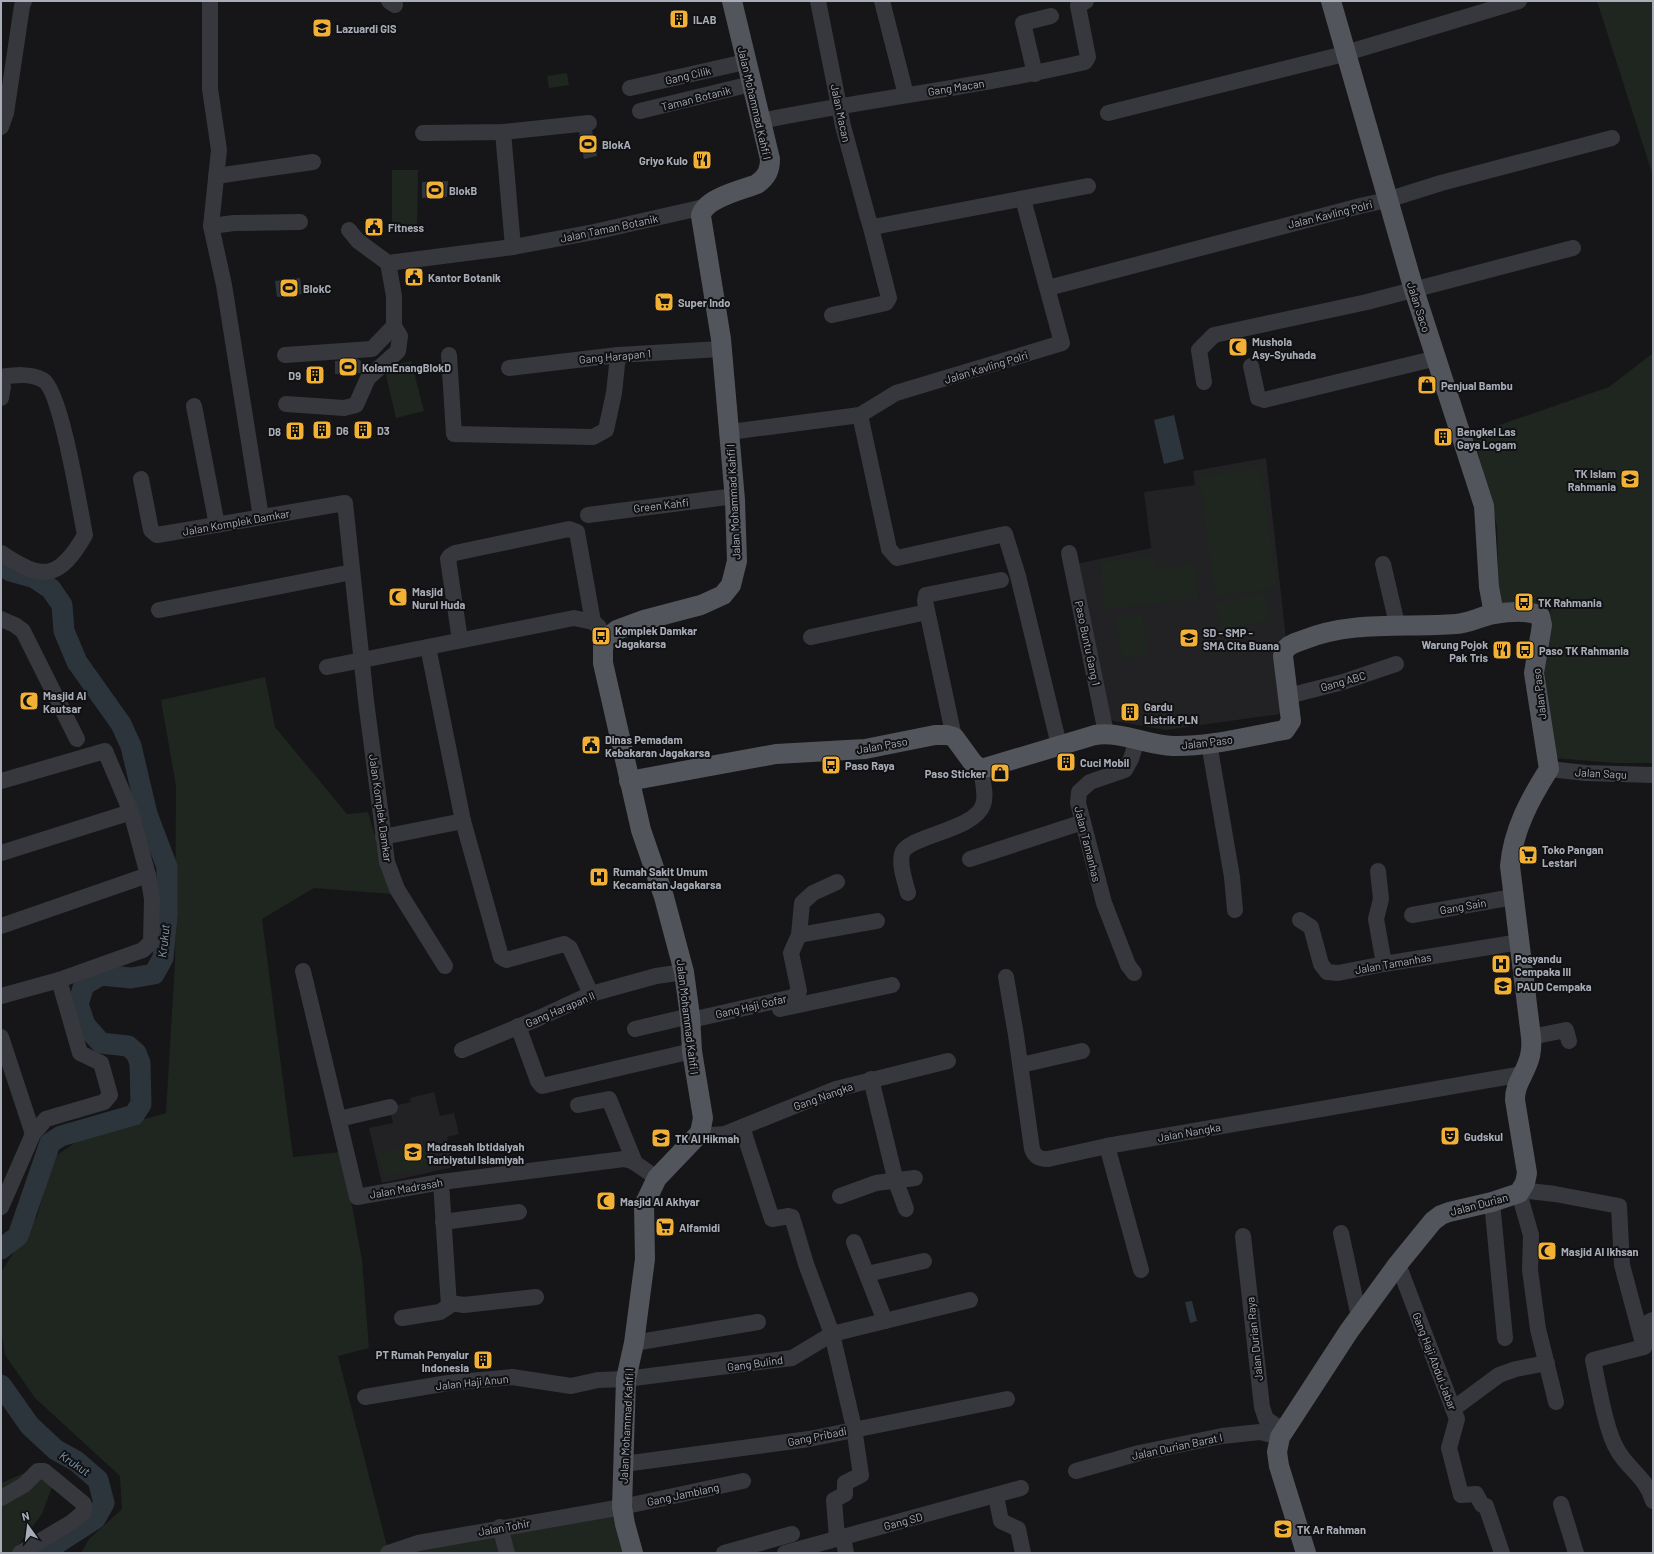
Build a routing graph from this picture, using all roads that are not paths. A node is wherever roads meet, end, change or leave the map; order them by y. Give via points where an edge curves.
1 (24, 1) edge
2 (210, 1) edge
3 (732, 1) edge
4 (818, 1) edge
5 (882, 1) edge
6 (1086, 1) edge
7 (1331, 1) edge
8 (1518, 1) edge
9 (1051, 16) dead end
10 (1346, 53) junction
11 (746, 62) junction
12 (1035, 74) junction
13 (751, 84) junction
14 (630, 88) dead end
15 (906, 95) junction
16 (839, 108) junction
17 (640, 111) dead end
18 (1108, 113) dead end
19 (761, 121) junction
20 (590, 123) dead end
21 (1, 127) edge
22 (503, 132) junction
23 (422, 133) dead end
24 (1612, 138) dead end
25 (313, 162) dead end
26 (216, 176) junction
27 (1088, 186) dead end
28 (1023, 199) junction
29 (1387, 200) junction
30 (704, 207) junction
31 (300, 222) dead end
32 (870, 224) junction
33 (211, 226) junction
34 (349, 230) dead end
35 (513, 247) junction
36 (1573, 248) dead end
37 (388, 263) junction
38 (1048, 288) junction
39 (1414, 290) junction
40 (832, 315) dead end
41 (394, 326) junction
42 (722, 349) junction
43 (285, 355) dead end
44 (449, 355) dead end
45 (618, 355) junction
46 (1436, 358) junction
47 (1251, 366) dead end
48 (509, 368) dead end
49 (1, 379) edge
50 (1204, 382) dead end
51 (1, 398) edge
52 (286, 404) dead end
53 (194, 406) dead end
54 (860, 416) junction
55 (730, 432) junction
56 (141, 479) dead end
57 (735, 496) junction
58 (588, 515) dead end
59 (261, 517) junction
60 (217, 525) junction
61 (1, 553) edge
62 (1069, 553) dead end
63 (1383, 564) dead end
64 (352, 572) junction
65 (1001, 580) dead end
66 (159, 610) dead end
67 (927, 612) junction
68 (1494, 614) junction
69 (593, 622) junction
70 (6, 624) edge
71 (1397, 624) junction
72 (608, 637) junction
73 (811, 637) dead end
74 (460, 640) junction
75 (428, 647) junction
76 (362, 661) junction
77 (1396, 664) dead end
78 (327, 667) dead end
79 (1288, 696) junction
80 (1106, 733) junction
81 (954, 737) junction
82 (77, 739) dead end
83 (1137, 740) junction
84 (1209, 743) junction
85 (1059, 745) junction
86 (981, 769) junction
87 (1549, 769) junction
88 (1653, 775) edge
89 (1, 781) edge
90 (629, 781) junction
91 (131, 812) junction
92 (463, 821) junction
93 (1083, 822) junction
94 (383, 837) junction
95 (1, 853) edge
96 (970, 859) dead end
97 (1378, 871) dead end
98 (148, 875) junction
99 (837, 882) dead end
100 (908, 893) dead end
101 (1513, 897) junction
102 (1235, 910) dead end
103 (1412, 915) dead end
104 (1300, 920) dead end
105 (877, 921) dead end
106 (1, 926) edge
107 (798, 935) junction
108 (1520, 942) junction
109 (1384, 964) junction
110 (445, 966) dead end
111 (303, 971) dead end
112 (684, 972) junction
113 (1134, 973) dead end
114 (1006, 977) dead end
115 (59, 980) junction
116 (892, 986) dead end
117 (591, 994) junction
118 (1, 996) edge
119 (691, 1021) junction
120 (518, 1026) junction
121 (635, 1029) dead end
122 (1, 1037) edge
123 (1531, 1037) junction
124 (1569, 1041) dead end
125 (462, 1050) dead end
126 (692, 1051) junction
127 (1082, 1051) dead end
128 (948, 1060) dead end
129 (1020, 1065) junction
130 (1523, 1074) junction
131 (871, 1079) junction
132 (578, 1105) dead end
133 (390, 1107) dead end
134 (339, 1120) junction
135 (742, 1127) junction
136 (700, 1133) junction
137 (33, 1134) junction
138 (1107, 1146) junction
139 (635, 1163) junction
140 (657, 1178) junction
141 (915, 1178) dead end
142 (441, 1182) junction
143 (896, 1182) junction
144 (1520, 1191) junction
145 (1580, 1194) dead end
146 (1561, 1195) junction
147 (840, 1196) dead end
148 (1492, 1202) junction
149 (1, 1207) edge
150 (906, 1209) dead end
151 (519, 1212) dead end
152 (443, 1222) junction
153 (1341, 1233) dead end
154 (1243, 1236) dead end
155 (854, 1242) dead end
156 (924, 1262) dead end
157 (1398, 1264) junction
158 (1141, 1270) dead end
159 (867, 1274) junction
160 (536, 1297) dead end
161 (970, 1300) dead end
162 (450, 1302) junction
163 (402, 1318) dead end
164 (1359, 1318) junction
165 (1653, 1320) edge
166 (885, 1321) junction
167 (758, 1322) dead end
168 (832, 1334) junction
169 (1505, 1338) dead end
170 (634, 1343) junction
171 (1644, 1347) junction
172 (1547, 1363) junction
173 (626, 1379) junction
174 (365, 1397) dead end
175 (1008, 1399) dead end
176 (1556, 1402) dead end
177 (1453, 1409) junction
178 (854, 1428) junction
179 (1282, 1434) junction
180 (624, 1464) junction
181 (1076, 1470) dead end
182 (743, 1481) dead end
183 (1021, 1488) dead end
184 (996, 1496) junction
185 (1, 1498) edge
186 (1653, 1501) edge
187 (1561, 1504) dead end
188 (622, 1507) junction
189 (500, 1528) junction
190 (792, 1534) dead end
191 (840, 1538) junction
192 (20, 1553) edge
193 (388, 1553) edge
194 (507, 1553) edge
195 (633, 1553) edge
196 (724, 1553) edge
197 (785, 1553) edge
198 (846, 1553) edge
199 (1023, 1553) edge
200 (1306, 1553) edge
201 (1502, 1553) edge
202 (1576, 1553) edge

1 - 21 street via 6,113
2 - 26 street via 210,89 219,150
3 - 11 main road, Jalan Mohammad Kahfi I
4 - 16 street, Jalan Macan
5 - 15 street
6 - 12 street, Gang Macan via 1078,6 1088,57 1085,62
7 - 10 main road, Jalan Saco
8 - 10 street
9 - 12 street via 1023,23
10 - 18 street
10 - 29 main road, Jalan Saco
11 - 13 main road, Jalan Mohammad Kahfi I
11 - 14 street, Gang Cilik
12 - 15 street, Gang Macan
13 - 17 street, Taman Botanik
13 - 19 main road, Jalan Mohammad Kahfi I
15 - 16 street, Gang Macan
16 - 19 street, Gang Macan
16 - 32 street, Jalan Macan
19 - 30 main road, Jalan Mohammad Kahfi I via 770,159 767,175 757,184 713,200
20 - 22 street
22 - 23 street
22 - 35 street
24 - 29 street, Jalan Kavling Polri via 1441,183
25 - 26 street
26 - 33 street
27 - 28 street
28 - 32 street via 878,228
28 - 38 street, Jalan Kavling Polri
29 - 38 street, Jalan Kavling Polri
29 - 39 main road, Jalan Saco
30 - 35 street, Jalan Taman Botanik
30 - 42 main road, Jalan Mohammad Kahfi I via 701,216
31 - 33 street
32 - 40 street, Jalan Macan via 889,298 886,303
33 - 59 street via 224,285
34 - 37 street via 358,241
35 - 37 street, Jalan Taman Botanik
36 - 39 street
37 - 41 street via 394,296
38 - 54 street, Jalan Kavling Polri via 1062,343 896,393
39 - 46 main road, Jalan Saco
39 - 50 street via 1214,335 1199,350
41 - 43 street via 372,349
41 - 52 street via 400,336 398,351 368,378 356,405 344,408
42 - 45 street, Gang Harapan 1
42 - 55 main road, Jalan Mohammad Kahfi I
44 - 45 street via 454,434 593,437 606,430 614,393
45 - 48 street, Gang Harapan 1
46 - 47 street via 1264,400 1258,398
46 - 68 main road, Jalan Saco via 1484,506 1489,587
49 - 51 street
49 - 61 street via 22,374 43,380 50,388 59,410 85,535 74,555 54,571 38,572 22,567
53 - 60 street
54 - 55 street
54 - 85 street via 889,549 897,558 1005,534 1018,576
55 - 57 main road, Jalan Mohammad Kahfi I
56 - 60 street, Jalan Komplek Damkar via 153,533 162,535
57 - 58 street, Green Kahfi
57 - 72 main road, Jalan Mohammad Kahfi I via 737,561 731,584 723,594 701,605 617,630
59 - 60 street, Jalan Komplek Damkar
59 - 64 street, Jalan Komplek Damkar via 345,503
62 - 80 street, Paso Buntu Gang 1
63 - 71 street
64 - 66 street
64 - 76 street, Jalan Komplek Damkar
65 - 67 street via 926,595
67 - 73 street
67 - 81 street
68 - 71 main road, Jalan Paso via 1457,624
68 - 87 main road, Jalan Paso via 1535,613 1542,620 1534,673
69 - 72 street
69 - 74 street via 574,618
69 - 74 street via 577,532 569,529 450,556 448,559
70 - 82 street via 23,631
71 - 79 main road, Jalan Paso via 1342,628 1317,634 1290,645 1283,656
72 - 90 main road, Jalan Mohammad Kahfi I via 603,647 603,663
74 - 75 street
75 - 76 street
75 - 92 street
76 - 78 street
76 - 94 street, Jalan Komplek Damkar
77 - 79 street, Gang ABC
79 - 84 main road, Jalan Paso via 1291,721 1285,730
80 - 83 main road, Jalan Paso
80 - 85 main road, Jalan Paso
81 - 86 main road via 972,763
81 - 90 main road, Jalan Paso via 947,734 935,735 865,749 776,754
83 - 84 main road, Jalan Paso via 1172,746
83 - 93 street, Jalan Tamanhas via 1125,770 1090,782 1079,792 1078,803
84 - 102 street via 1232,877
85 - 86 main road, Jalan Paso
86 - 100 street via 983,806 976,816 956,827 907,845 902,852 901,861
87 - 88 street, Jalan Sagu
87 - 101 main road, Jalan Durian via 1531,798 1511,849
89 - 91 street via 106,751
90 - 112 main road, Jalan Mohammad Kahfi I via 641,830 664,897
91 - 95 street
91 - 98 street
92 - 94 street
92 - 117 street via 501,957 506,960 564,944 570,948
93 - 96 street
93 - 113 street, Jalan Tamanhas via 1104,904 1128,965
94 - 110 street, Jalan Komplek Damkar via 387,862 396,889
97 - 109 street via 1381,900 1376,919
98 - 106 street
98 - 115 street via 152,899 151,942 143,950
99 - 107 street, Gang Haji Gofar via 813,893 802,903
101 - 103 street, Gang Sain
101 - 108 main road, Jalan Durian
104 - 109 street, Jalan Tamanhas via 1311,927 1321,964 1327,972 1338,973
105 - 107 street
107 - 119 street, Gang Haji Gofar via 791,953 799,991 793,997
108 - 109 street, Jalan Tamanhas
108 - 123 main road, Jalan Durian
111 - 134 street, Jalan Madrasah
112 - 117 street, Gang Harapan II via 656,976
112 - 119 main road, Jalan Mohammad Kahfi I
114 - 129 street, Jalan Nangka
115 - 118 street
115 - 137 street via 80,1053 101,1063 110,1095 104,1102 46,1119
116 - 119 street
117 - 120 street, Gang Harapan II
119 - 121 street
119 - 126 main road, Jalan Mohammad Kahfi I
120 - 125 street, Gang Harapan II
120 - 126 street via 542,1086
122 - 137 street
123 - 124 street via 1566,1030
123 - 130 main road, Jalan Durian via 1532,1050
126 - 136 main road, Jalan Mohammad Kahfi I via 703,1118
127 - 129 street
128 - 131 street, Gang Nangka
129 - 138 street, Jalan Nangka via 1034,1154 1039,1159 1048,1160
130 - 138 street, Jalan Nangka
130 - 144 main road, Jalan Durian via 1515,1090 1527,1174
131 - 135 street, Gang Nangka via 836,1089
131 - 143 street
132 - 139 street via 609,1099
133 - 134 street
134 - 142 street, Jalan Madrasah via 357,1197
135 - 136 street, Gang Nangka via 725,1134
135 - 168 street via 772,1218 791,1216
136 - 140 main road, Jalan Mohammad Kahfi I
137 - 149 street
138 - 158 street
139 - 140 street, Jalan Madrasah
139 - 142 street, Jalan Madrasah via 624,1159
140 - 170 main road, Jalan Mohammad Kahfi I via 644,1205 645,1259
141 - 143 street
142 - 152 street
143 - 147 street via 876,1183
143 - 150 street
144 - 146 street
144 - 148 main road, Jalan Durian
144 - 172 street via 1531,1234 1532,1290
145 - 146 street
146 - 171 street via 1619,1206 1622,1264
148 - 157 main road, Jalan Durian via 1441,1215 1433,1221
148 - 169 street
151 - 152 street
152 - 162 street
153 - 164 street
154 - 179 street, Jalan Durian Raya via 1262,1407 1266,1419
155 - 159 street
156 - 159 street
157 - 164 main road, Jalan Durian
157 - 177 street, Gang Haji Abdul Jabar
159 - 166 street
160 - 162 street via 464,1305
161 - 166 street, Gang Bulind
162 - 163 street via 449,1306 440,1312
164 - 179 main road, Jalan Durian
165 - 171 street via 1646,1323
166 - 168 street, Gang Bulind
167 - 170 street
168 - 173 street, Gang Bulind via 792,1358
168 - 178 street
170 - 173 main road, Jalan Mohammad Kahfi I
171 - 186 street via 1592,1360 1610,1431 1618,1451 1639,1474
172 - 176 street
172 - 177 street via 1499,1375
173 - 174 street, Jalan Haji Anun via 598,1380 570,1386 512,1377 448,1383
173 - 180 main road, Jalan Mohammad Kahfi I
175 - 178 street, Gang Pribadi
177 - 201 street, Gang Haji Abdul Jabar via 1457,1419 1449,1448 1461,1495 1476,1494 1482,1506 1486,1506
178 - 180 street, Gang Pribadi via 770,1445
178 - 191 street via 862,1474 845,1483 846,1494 834,1500
179 - 181 street, Jalan Durian Barat I via 1260,1432 1222,1436 1139,1453
179 - 200 main road, Jalan Durian via 1277,1452 1279,1466
180 - 188 main road, Jalan Mohammad Kahfi I
182 - 188 street, Gang Jamblang
183 - 184 street, Gang SD
184 - 191 street, Gang SD
184 - 199 street via 1001,1520 1018,1529
185 - 192 street via 24,1485 38,1471 44,1471 84,1504 84,1512 72,1522
187 - 202 street
188 - 189 street, Jalan Tohir
188 - 195 main road, Jalan Mohammad Kahfi I
189 - 193 street, Jalan Tohir via 418,1543
189 - 194 street
190 - 196 street
191 - 197 street, Gang SD
191 - 198 street

